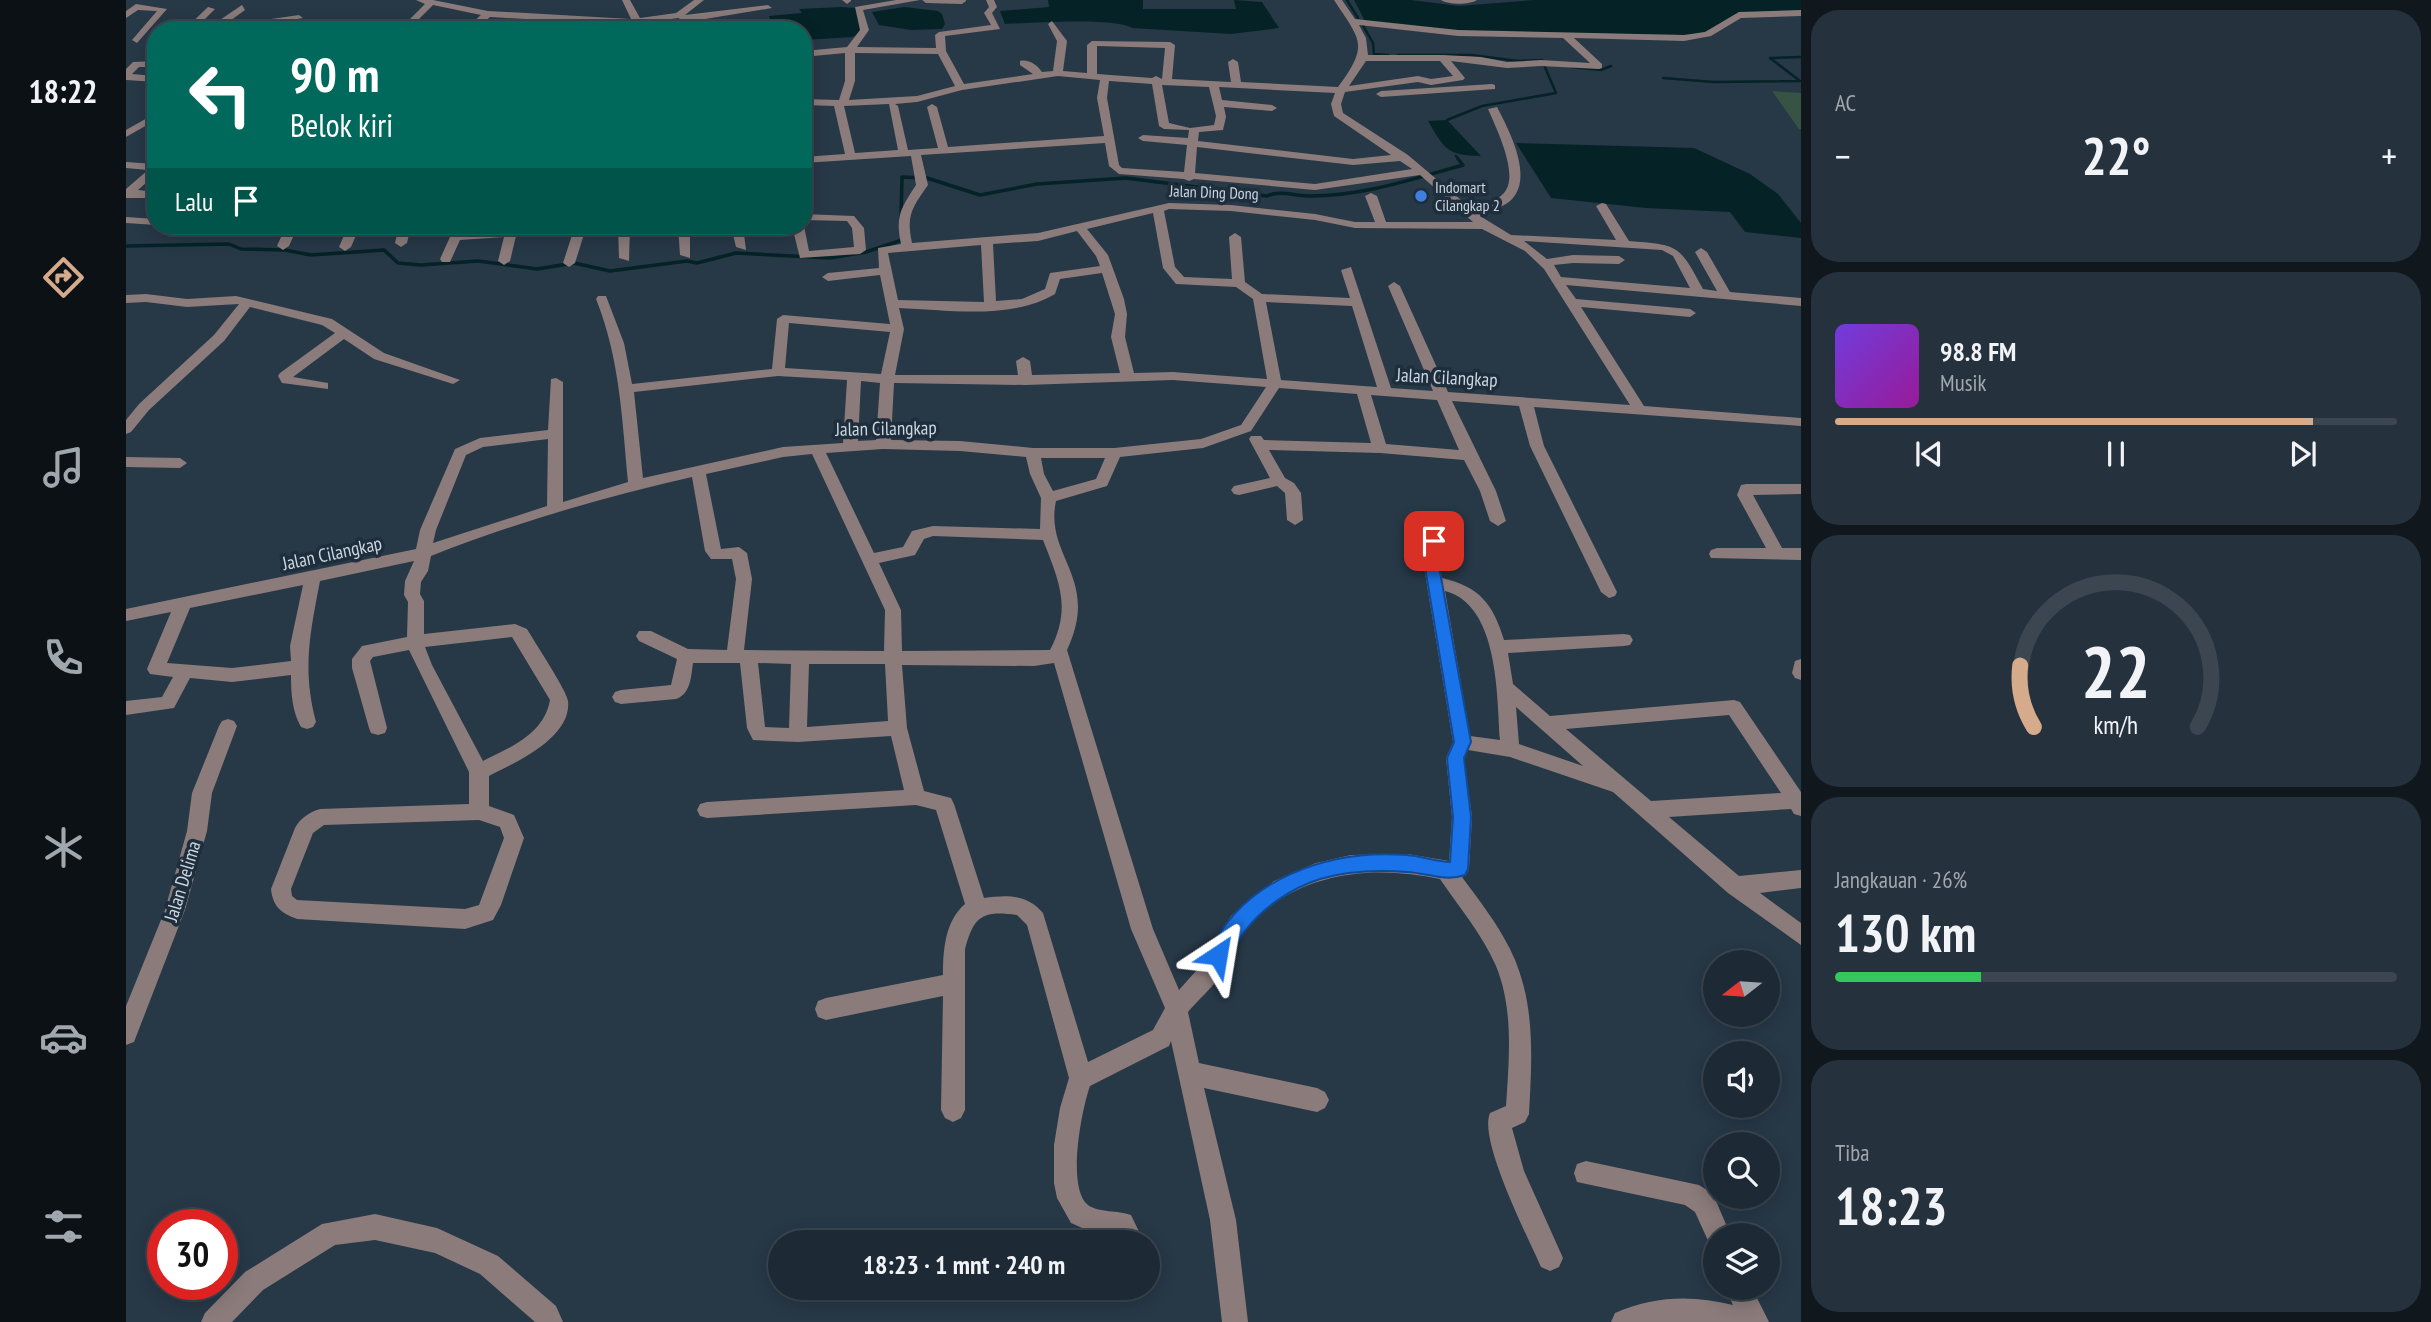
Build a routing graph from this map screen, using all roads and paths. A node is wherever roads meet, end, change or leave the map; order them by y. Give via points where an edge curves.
1 (626, 0) edge
2 (700, 0) edge
3 (916, 0) edge
4 (926, 0) edge
5 (990, 0) edge
6 (1338, 0) edge
7 (1445, 0) edge
8 (1473, 0) edge
9 (962, 1) edge
10 (425, 2) edge
11 (152, 4) edge
12 (242, 8) dead end
13 (768, 8) dead end
14 (211, 9) dead end
15 (1801, 13) edge
16 (488, 14) junction
17 (126, 15) edge
18 (532, 16) junction
19 (676, 16) junction
20 (154, 21) edge
21 (198, 21) edge
22 (223, 21) edge
23 (259, 21) edge
24 (297, 21) edge
25 (410, 21) edge
26 (479, 21) edge
27 (527, 21) edge
28 (595, 21) edge
29 (632, 21) edge
30 (649, 21) edge
31 (679, 21) edge
32 (1351, 21) junction
33 (1052, 24) dead end
34 (147, 29) edge
35 (1458, 33) junction
36 (1566, 36) junction
37 (137, 40) dead end
38 (1464, 43) dead end
39 (850, 50) junction
40 (941, 51) junction
41 (1509, 52) junction
42 (812, 53) edge
43 (126, 56) edge
44 (1363, 58) junction
45 (1443, 58) junction
46 (1233, 62) dead end
47 (1023, 63) dead end
48 (136, 64) junction
49 (147, 64) edge
50 (1058, 73) junction
51 (1092, 74) junction
52 (126, 76) edge
53 (1040, 76) junction
54 (1105, 77) junction
55 (147, 78) edge
56 (1161, 80) junction
57 (1213, 82) junction
58 (1236, 83) junction
59 (961, 87) junction
60 (1492, 87) dead end
61 (1339, 91) junction
62 (812, 102) edge
63 (1217, 103) junction
64 (841, 104) junction
65 (893, 106) dead end
66 (932, 107) dead end
67 (1272, 108) dead end
68 (1493, 109) dead end
69 (147, 121) edge
70 (1194, 129) junction
71 (126, 134) edge
72 (1143, 138) dead end
73 (1110, 139) junction
74 (1193, 143) junction
75 (944, 151) junction
76 (910, 153) junction
77 (1404, 157) junction
78 (812, 160) edge
79 (854, 160) junction
80 (126, 166) edge
81 (147, 167) edge
82 (1427, 174) junction
83 (147, 176) edge
84 (1189, 178) junction
85 (127, 194) edge
86 (147, 195) edge
87 (1370, 196) dead end
88 (1602, 206) dead end
89 (1158, 209) junction
90 (1471, 216) junction
91 (812, 217) edge
92 (126, 220) edge
93 (147, 221) edge
94 (1382, 226) junction
95 (1484, 226) junction
96 (1080, 228) junction
97 (288, 235) edge
98 (350, 235) edge
99 (403, 235) edge
100 (457, 235) edge
101 (510, 235) edge
102 (578, 235) edge
103 (624, 235) edge
104 (685, 235) edge
105 (739, 235) edge
106 (799, 235) edge
107 (1235, 237) dead end
108 (1508, 237) junction
109 (987, 241) junction
110 (401, 243) dead end
111 (1609, 243) junction
112 (1624, 243) junction
113 (284, 246) dead end
114 (345, 247) dead end
115 (742, 247) dead end
116 (907, 247) junction
117 (1701, 252) dead end
118 (686, 255) dead end
119 (625, 258) dead end
120 (446, 259) dead end
121 (1619, 260) junction
122 (504, 261) dead end
123 (569, 263) dead end
124 (1544, 263) junction
125 (1105, 269) junction
126 (1347, 270) dead end
127 (886, 271) junction
128 (828, 277) dead end
129 (1557, 280) junction
130 (1239, 283) junction
131 (1394, 286) dead end
132 (1633, 286) junction
133 (1698, 291) junction
134 (1725, 294) junction
135 (1259, 298) junction
136 (126, 299) edge
137 (602, 299) dead end
138 (247, 302) junction
139 (1357, 302) junction
140 (1801, 302) edge
141 (1573, 303) junction
142 (892, 304) junction
143 (990, 305) junction
144 (1690, 313) dead end
145 (897, 329) junction
146 (343, 332) junction
147 (1023, 361) dead end
148 (778, 372) junction
149 (1128, 378) junction
150 (453, 380) dead end
151 (854, 380) dead end
152 (887, 380) junction
153 (1026, 381) junction
154 (556, 382) dead end
155 (1275, 384) junction
156 (323, 386) dead end
157 (625, 389) junction
158 (1363, 392) junction
159 (1386, 393) junction
160 (1443, 396) junction
161 (1525, 401) junction
162 (1639, 409) junction
163 (1801, 422) edge
164 (1246, 428) junction
165 (126, 429) edge
166 (556, 433) junction
167 (883, 444) junction
168 (1259, 445) junction
169 (850, 446) junction
170 (816, 448) junction
171 (1380, 448) junction
172 (1033, 453) junction
173 (1114, 453) junction
174 (1469, 456) junction
175 (126, 462) edge
176 (180, 463) dead end
177 (698, 471) junction
178 (1279, 481) junction
179 (636, 485) junction
180 (1801, 489) edge
181 (1239, 490) dead end
182 (1049, 498) junction
183 (555, 508) junction
184 (1295, 520) dead end
185 (1497, 521) dead end
186 (1438, 532) dead end
187 (1049, 535) junction
188 (423, 553) junction
189 (1717, 554) dead end
190 (1801, 554) edge
191 (1778, 555) junction
192 (869, 560) junction
193 (313, 578) junction
194 (1435, 583) junction
195 (1609, 592) dead end
196 (184, 602) junction
197 (126, 615) edge
198 (645, 636) dead end
199 (1624, 640) dead end
200 (415, 642) junction
201 (1498, 647) junction
202 (1059, 650) junction
203 (742, 655) junction
204 (686, 656) junction
205 (800, 656) junction
206 (892, 656) junction
207 (1801, 666) edge
208 (300, 667) junction
209 (184, 673) junction
210 (1801, 673) edge
211 (1505, 687) junction
212 (621, 696) dead end
213 (126, 708) edge
214 (307, 722) dead end
215 (1549, 723) junction
216 (228, 726) dead end
217 (378, 728) dead end
218 (898, 728) junction
219 (798, 735) junction
220 (1462, 742) junction
221 (1510, 749) junction
222 (479, 772) junction
223 (1616, 785) junction
224 (916, 797) junction
225 (1800, 803) edge
226 (707, 810) dead end
227 (1645, 810) junction
228 (479, 812) junction
229 (1446, 870) junction
230 (1801, 879) edge
231 (1735, 886) junction
232 (977, 908) junction
233 (1801, 934) edge
234 (954, 983) junction
235 (136, 984) edge
236 (826, 1009) dead end
237 (1176, 1009) junction
238 (126, 1034) edge
239 (1189, 1073) junction
240 (1081, 1078) junction
241 (1317, 1100) dead end
242 (953, 1110) dead end
243 (1586, 1173) dead end
244 (1713, 1223) edge
245 (1125, 1230) edge
246 (1550, 1258) dead end
247 (1744, 1300) edge
248 (214, 1322) edge
249 (550, 1322) edge
250 (1235, 1322) edge
251 (1624, 1322) edge
252 (1747, 1322) edge
253 (1756, 1322) edge

1 - 29 street
2 - 19 street
3 - 39 street via 858,9 865,30
4 - 9 street
5 - 40 street via 993,8 988,13 997,27 942,34
6 - 32 street
7 - 8 street
10 - 16 street
10 - 25 street
11 - 17 street
11 - 20 street via 163,11
12 - 22 street
13 - 19 street via 687,19
14 - 21 street
15 - 36 street via 1739,15 1692,38
16 - 18 street
16 - 26 street
18 - 27 street
18 - 28 street
19 - 30 street
19 - 31 street
23 - 24 street via 300,14
32 - 35 street
32 - 44 street via 1363,45
33 - 50 street via 1062,41
34 - 37 street
35 - 38 street
35 - 41 street
36 - 41 street
36 - 41 street via 1600,65 1541,63
39 - 40 street
39 - 42 street
39 - 64 street via 850,80
40 - 59 street
41 - 45 street
43 - 48 street
44 - 45 street
44 - 61 street
45 - 61 street via 1460,78
46 - 58 street
47 - 53 street
48 - 49 street
48 - 52 street
50 - 51 street
50 - 53 street
51 - 54 street
51 - 56 street via 1095,43 1170,45
52 - 55 street
53 - 59 street
54 - 56 street
54 - 73 street via 1102,98
56 - 57 street
56 - 70 street via 1159,100 1165,127
57 - 58 street
57 - 63 street
58 - 61 street
59 - 64 street via 917,99
60 - 61 street via 1410,93
61 - 77 street via 1338,114
62 - 64 street
63 - 67 street
63 - 70 street via 1219,129
64 - 79 street
65 - 76 street
66 - 75 street
68 - 90 street via 1514,161 1515,184 1508,196
69 - 71 street
70 - 74 street
72 - 74 street
73 - 75 street
73 - 84 street via 1119,171
74 - 77 street via 1353,162
74 - 84 street
75 - 76 street
76 - 79 street
76 - 116 street via 922,178 920,190 905,210
77 - 82 street
78 - 79 street
80 - 81 street
82 - 84 street via 1315,187
82 - 90 street
83 - 85 street
85 - 86 street
87 - 94 street
88 - 112 street
89 - 94 street, Jalan Ding Dong via 1231,208
89 - 96 street, Jalan Ding Dong
89 - 130 street via 1173,276 1187,282
90 - 95 street
91 - 106 street via 850,218 858,228 860,250 804,255
92 - 93 street
94 - 95 street, Jalan Ding Dong
95 - 108 street
96 - 109 street, Jalan Ding Dong
96 - 125 street via 1098,249
97 - 113 street
98 - 114 street
99 - 110 street
100 - 120 street
101 - 122 street
102 - 123 street
103 - 119 street
104 - 118 street
105 - 115 street
107 - 130 street
108 - 111 street
108 - 124 street
109 - 116 street, Jalan Ding Dong
109 - 143 street
111 - 112 street
111 - 121 street
112 - 133 street via 1672,249
116 - 127 street, Jalan Ding Dong via 882,251
117 - 134 street
121 - 124 street
121 - 132 street
124 - 129 street
125 - 143 street via 1054,276 1051,291 1040,299
125 - 149 street via 1118,299 1118,337
126 - 139 street
127 - 128 street
127 - 142 street
129 - 132 street
129 - 141 street
130 - 135 street
131 - 160 street
132 - 133 street
133 - 134 street
134 - 140 street
135 - 139 street
135 - 155 street
136 - 138 street
137 - 157 street
138 - 146 street via 327,322
138 - 165 street via 219,338
139 - 159 street
141 - 144 street
141 - 162 street
142 - 143 street
142 - 145 street
145 - 148 street via 783,319
145 - 152 street
146 - 150 street via 379,356
146 - 156 street via 285,376
147 - 153 street
148 - 152 street, Jalan Cilangkap
148 - 157 street, Jalan Cilangkap
149 - 153 street, Jalan Cilangkap
149 - 155 street, Jalan Cilangkap via 1173,376
151 - 169 street
152 - 153 street, Jalan Cilangkap
152 - 167 street
154 - 166 street
155 - 158 street, Jalan Cilangkap
155 - 164 street
157 - 179 street
158 - 159 street, Jalan Cilangkap
158 - 171 street
159 - 160 street, Jalan Cilangkap
160 - 161 street, Jalan Cilangkap
160 - 174 street
161 - 162 street, Jalan Cilangkap
161 - 195 street via 1537,446
162 - 163 street, Jalan Cilangkap
164 - 168 street
164 - 173 street, Jalan Cilangkap via 1203,443
166 - 183 street
166 - 188 street via 480,443 460,452
167 - 169 street, Jalan Cilangkap
167 - 172 street, Jalan Cilangkap
168 - 171 street
168 - 178 street
169 - 170 street, Jalan Cilangkap
170 - 177 street, Jalan Cilangkap
170 - 192 street
171 - 174 street
172 - 173 street, Jalan Cilangkap
172 - 182 street
173 - 182 street via 1102,482
174 - 185 street via 1488,491
175 - 176 street
177 - 179 street, Jalan Cilangkap
177 - 203 street via 713,551 717,555 739,553 744,579
178 - 181 street
178 - 184 street via 1293,493
179 - 183 street, Jalan Cilangkap
180 - 191 street via 1746,489 1745,495
182 - 187 street via 1045,523
183 - 188 street, Jalan Cilangkap
186 - 194 street via 1431,561
187 - 192 street via 933,531 918,535 909,551
187 - 202 street via 1071,600
188 - 193 street, Jalan Cilangkap
188 - 200 street via 413,581
189 - 191 street
190 - 191 street
192 - 206 street via 893,610
193 - 196 street, Jalan Cilangkap
193 - 208 street via 299,646
194 - 201 street via 1475,599
194 - 220 street
196 - 197 street, Jalan Cilangkap
196 - 209 street via 156,669
198 - 204 street
199 - 201 street
200 - 217 street via 368,651 361,659
200 - 222 street
200 - 222 street via 515,630 559,701 559,710 544,736
201 - 211 street
202 - 206 street via 1048,659
202 - 237 street via 1142,929
203 - 204 street
203 - 205 street
203 - 219 street via 760,735
204 - 212 street via 676,692
205 - 206 street
205 - 219 street
206 - 218 street
207 - 210 street
208 - 209 street
208 - 214 street via 300,695
209 - 213 street via 168,703
211 - 215 street
211 - 221 street
215 - 223 street
215 - 225 street via 1734,707
216 - 235 street, Jalan Delima via 202,793 197,831 175,910
218 - 219 street
218 - 224 street
220 - 221 street
220 - 229 street via 1455,758 1462,817 1460,867
221 - 223 street
222 - 228 street
223 - 227 street
224 - 226 street
224 - 232 street via 939,801 947,808
225 - 227 street
227 - 231 street
228 - 228 street via 504,817 513,827 514,838 486,913 465,919 297,909 281,900 305,828 320,817
229 - 237 street via 1408,863 1351,864 1316,872 1281,888 1238,923 1211,970
229 - 246 street via 1511,979 1519,1033 1517,1114 1498,1121 1512,1173
230 - 231 street
231 - 233 street
232 - 234 street via 963,919 957,932
232 - 240 street via 1015,904 1024,906 1037,920
234 - 236 street
234 - 242 street
235 - 238 street, Jalan Delima
237 - 239 street
237 - 240 street via 1161,1038
239 - 241 street
239 - 250 street via 1223,1220
240 - 245 street via 1066,1131 1069,1194 1076,1212 1122,1224
243 - 244 street via 1690,1194 1704,1203
247 - 253 street
248 - 249 street via 254,1280 331,1233 375,1227 437,1241 489,1265
251 - 252 street via 1676,1309 1703,1310

